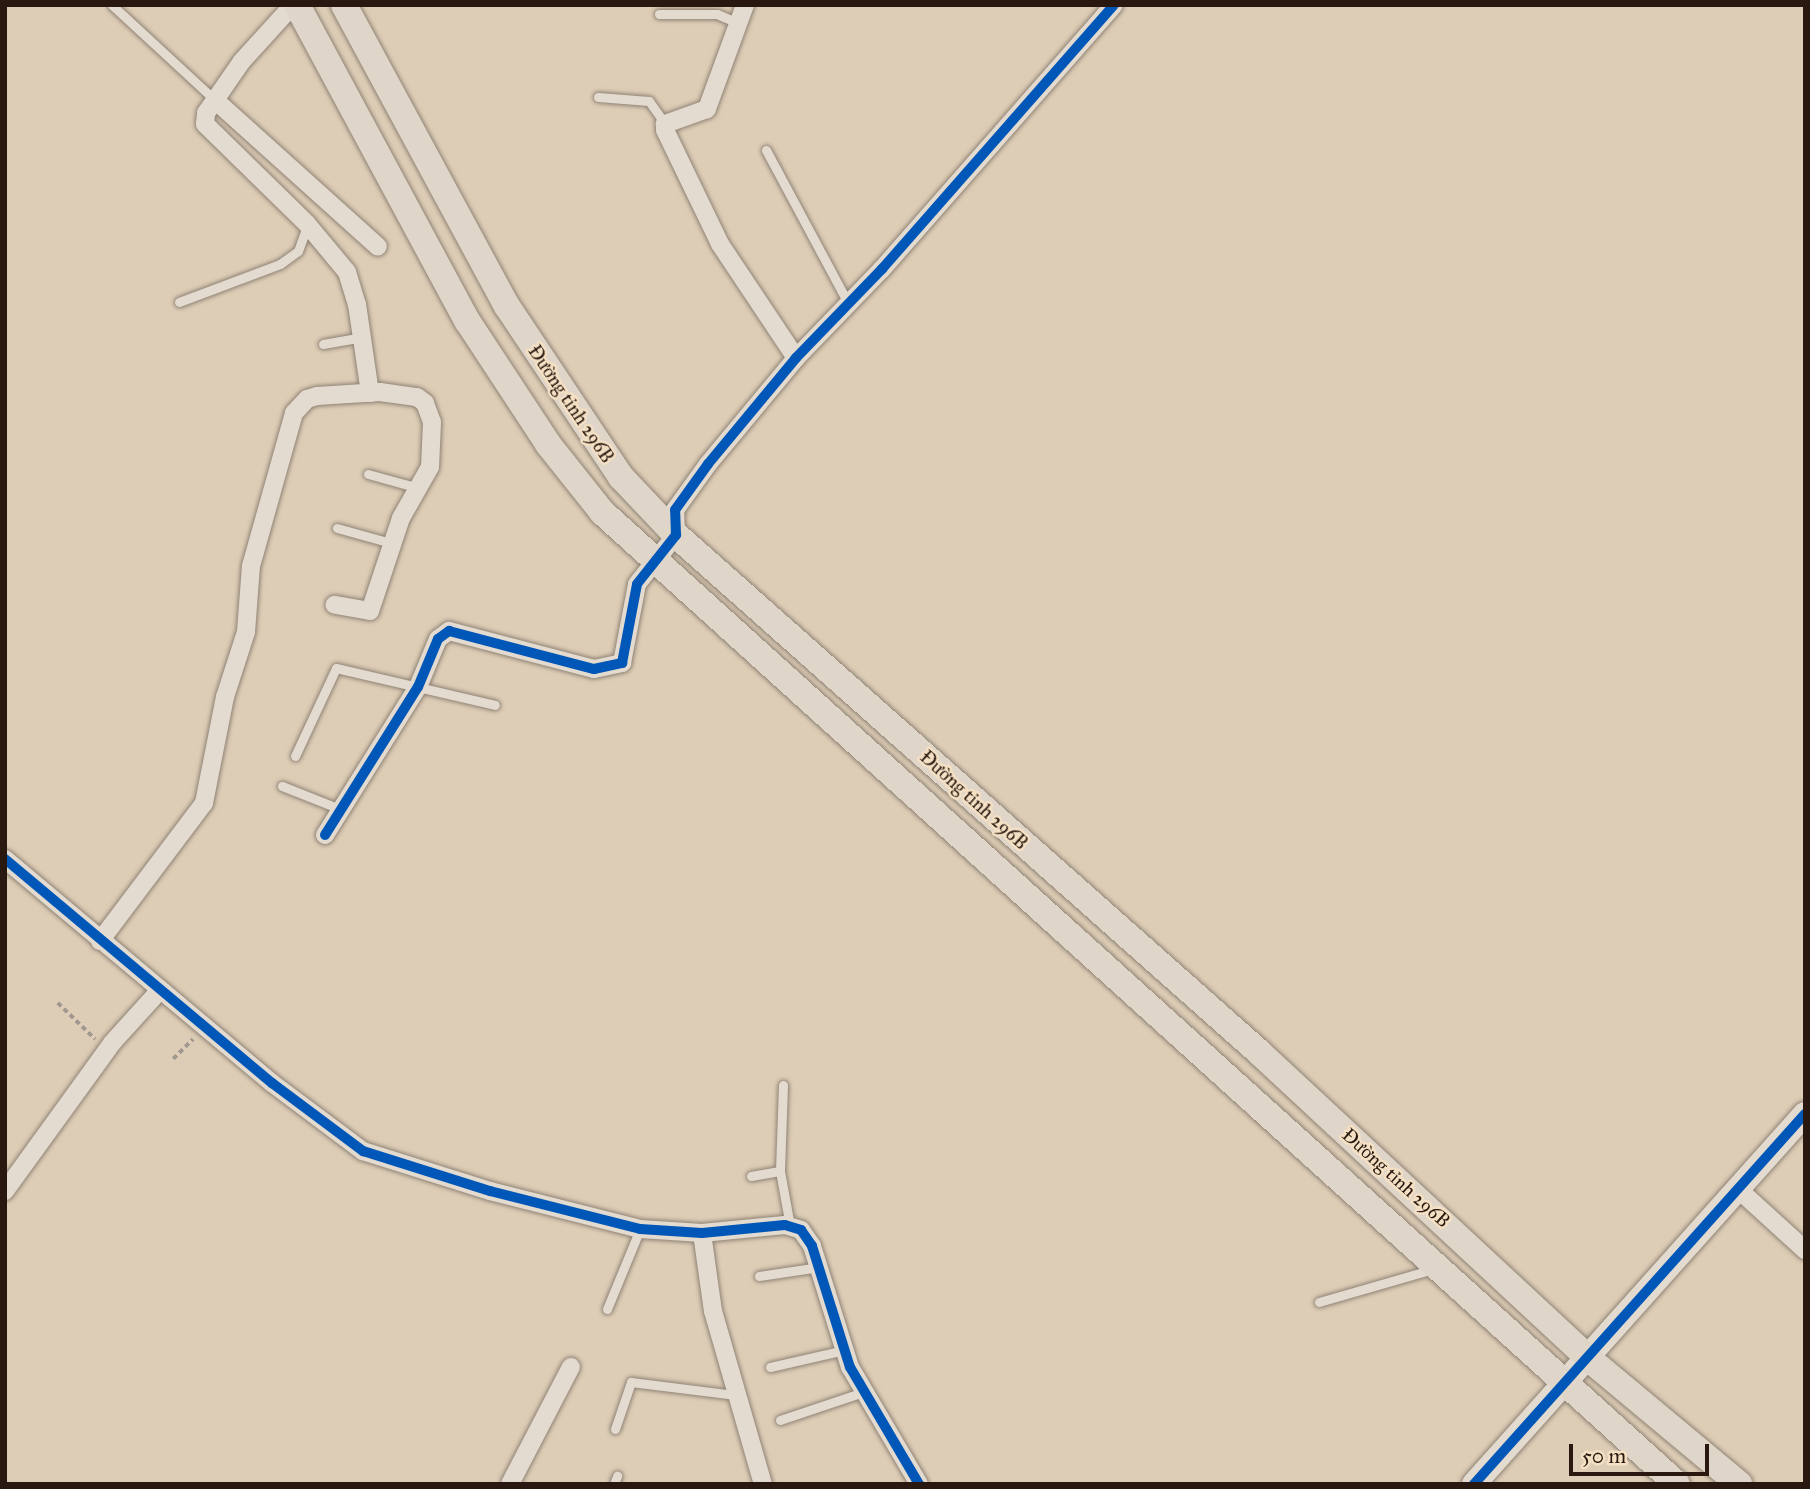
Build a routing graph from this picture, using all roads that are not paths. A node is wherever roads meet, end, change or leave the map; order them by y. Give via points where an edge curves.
1 (112, 5) edge
2 (295, 5) edge
3 (344, 5) edge
4 (745, 5) edge
5 (1114, 5) edge
6 (659, 14) dead end
7 (738, 23) junction
8 (598, 97) dead end
9 (215, 100) junction
10 (666, 124) junction
11 (766, 150) dead end
12 (307, 224) junction
13 (377, 247) dead end
14 (179, 302) dead end
15 (849, 305) junction
16 (362, 337) junction
17 (323, 344) dead end
18 (796, 358) junction
19 (370, 393) junction
20 (368, 474) dead end
21 (419, 488) junction
22 (337, 528) dead end
23 (676, 535) junction
24 (391, 543) junction
25 (652, 561) junction
26 (335, 605) dead end
27 (418, 687) junction
28 (495, 705) dead end
29 (295, 756) dead end
30 (282, 786) dead end
31 (340, 809) junction
32 (325, 835) dead end
33 (5, 859) edge
34 (100, 941) junction
35 (160, 990) junction
36 (783, 1085) dead end
37 (1804, 1117) edge
38 (780, 1171) junction
39 (751, 1176) dead end
40 (1738, 1189) junction
41 (5, 1191) edge
42 (790, 1226) junction
43 (640, 1229) junction
44 (702, 1233) junction
45 (1805, 1250) edge
46 (820, 1267) junction
47 (1438, 1268) junction
48 (759, 1276) dead end
49 (1319, 1301) dead end
50 (607, 1309) dead end
51 (845, 1350) junction
52 (1588, 1358) junction
53 (571, 1367) dead end
54 (770, 1367) dead end
55 (1564, 1381) junction
56 (863, 1392) junction
57 (736, 1395) junction
58 (780, 1420) dead end
59 (615, 1429) dead end
60 (510, 1484) edge
61 (762, 1484) edge
62 (919, 1484) edge
63 (1474, 1484) edge
64 (1677, 1484) edge
65 (1739, 1484) edge

1 - 9 lane
2 - 9 street via 242,61
2 - 25 main road, Đường tỉnh 296B via 468,323 561,462 602,512
3 - 23 main road, Đường tỉnh 296B via 513,317 621,477
4 - 7 street
5 - 15 street
6 - 7 lane via 717,14
7 - 10 street via 707,109
8 - 10 lane via 649,102
9 - 12 street via 204,118 211,132
9 - 13 street
10 - 18 street via 720,244
11 - 15 lane
12 - 14 lane via 298,251 280,264
12 - 16 street via 347,272
15 - 18 street
16 - 17 lane
16 - 19 street
18 - 23 street via 675,510
19 - 21 street via 411,395 425,403 432,422 432,452
19 - 34 street via 317,396 307,399 294,414 251,566 246,632 225,697 204,803
20 - 21 lane
21 - 24 street
22 - 24 lane
23 - 25 street
23 - 52 main road, Đường tỉnh 296B via 1260,1053
24 - 26 street via 370,611
25 - 27 street via 638,584 622,663 594,669 456,630 438,639
25 - 47 main road, Đường tỉnh 296B
27 - 28 lane
27 - 29 lane via 336,668
27 - 31 street
30 - 31 lane
31 - 32 street
33 - 34 street
34 - 35 street
35 - 41 street via 106,1051
35 - 43 street via 363,1151 490,1191
36 - 38 lane
37 - 40 street
38 - 39 lane
38 - 42 lane
40 - 45 street
40 - 52 street
42 - 44 street
42 - 46 street via 807,1238
43 - 44 street
43 - 50 lane
44 - 57 street via 713,1311
46 - 48 lane
46 - 51 street
47 - 49 lane
47 - 55 main road, Đường tỉnh 296B
51 - 54 lane
51 - 56 street
52 - 55 street
52 - 65 main road, Đường tỉnh 296B
53 - 60 street
55 - 63 street
55 - 64 main road, Đường tỉnh 296B
56 - 58 lane
56 - 62 street
57 - 59 lane via 631,1382
57 - 61 street

